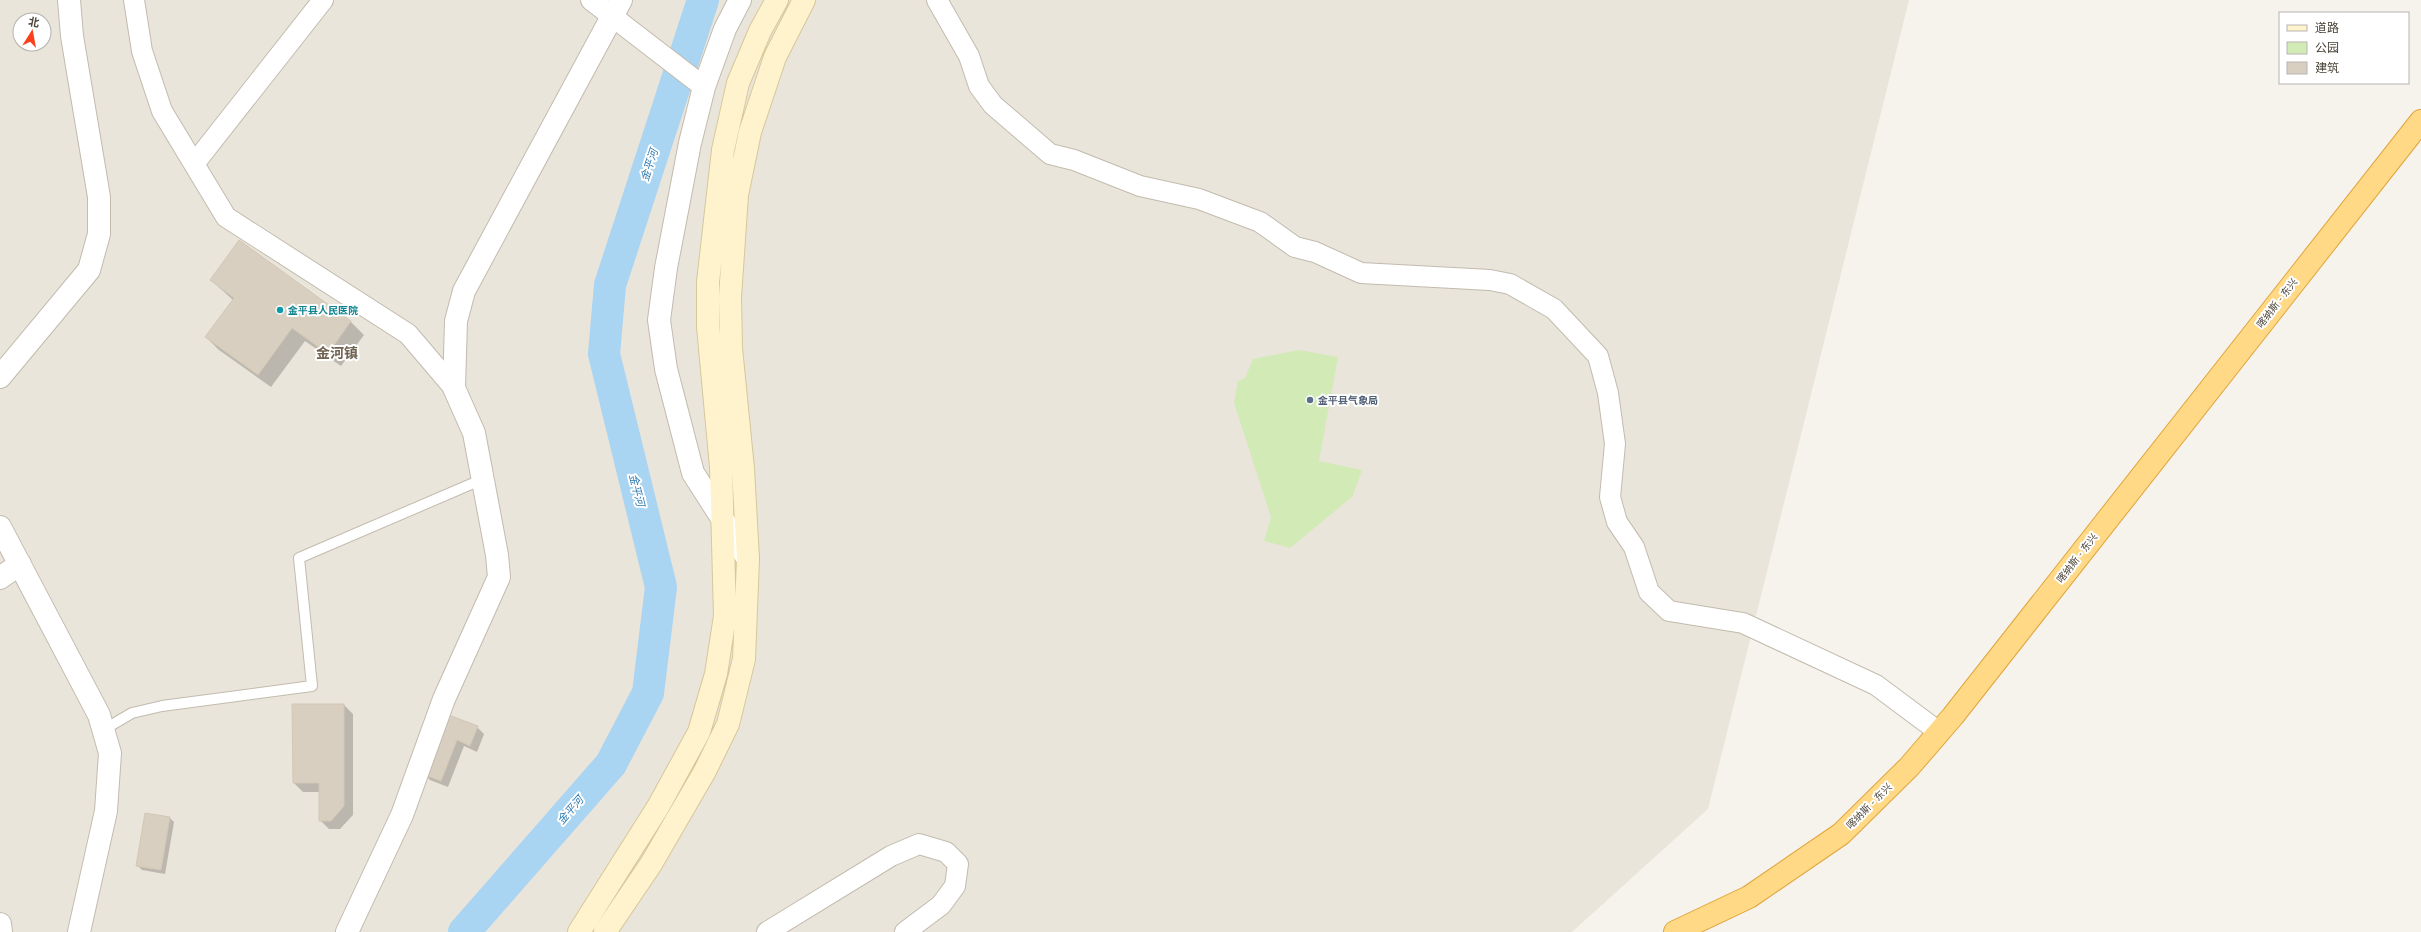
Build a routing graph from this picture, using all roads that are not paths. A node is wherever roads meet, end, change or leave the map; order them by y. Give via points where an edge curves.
1 (69, 0) edge
2 (134, 0) edge
3 (323, 0) edge
4 (591, 0) edge
5 (740, 0) edge
6 (777, 0) edge
7 (804, 0) edge
8 (937, 0) edge
9 (617, 8) edge
10 (704, 87) junction
11 (2421, 121) edge
12 (194, 164) junction
13 (0, 377) edge
14 (454, 388) junction
15 (482, 479) junction
16 (723, 523) junction
17 (0, 527) edge
18 (748, 559) junction
19 (20, 564) junction
20 (0, 578) edge
21 (104, 730) junction
22 (1939, 732) junction
23 (0, 924) edge
24 (1, 932) edge
25 (80, 932) edge
26 (347, 932) edge
27 (579, 932) edge
28 (606, 932) edge
29 (767, 932) edge
30 (905, 932) edge
31 (1675, 932) edge

1 - 13 street via 72,36 99,197 99,234 89,270
2 - 12 street via 142,51 162,111
3 - 12 street
4 - 9 street
5 - 10 street via 725,29
6 - 16 main road via 760,31 738,83 723,150 714,223 708,282 708,327 721,467
7 - 18 main road via 775,57 750,132 737,195 730,304 731,348 743,468
8 - 22 street via 969,56 979,86 993,105 1050,154 1074,160 1140,186 1199,199 1260,222 1295,247 1315,252 1361,273 1490,280 1510,284 1554,309 1598,356 1608,393 1615,444 1610,497 1617,522 1634,547 1649,592 1669,611 1743,623 1876,685
9 - 10 street via 643,40
9 - 14 street via 464,291 456,321
10 - 16 street via 690,143 666,268 659,320 666,369 693,473
11 - 22 highway, 喀纳斯 - 东兴
12 - 14 street via 226,217 408,334
14 - 15 street via 474,433
15 - 21 lane via 299,558 312,686 162,706 132,713
15 - 26 street via 499,577 444,699 402,815
16 - 18 street
16 - 27 main road via 725,616 716,674 699,732 658,807
17 - 19 street
18 - 28 main road via 744,659 728,724 705,771 655,857
19 - 20 street
19 - 21 street via 77,669
21 - 25 street via 110,752 106,811
22 - 31 highway, 喀纳斯 - 东兴 via 1841,834 1749,897
23 - 24 street
29 - 30 street via 891,856 919,844 946,852 958,864 955,886 941,905

